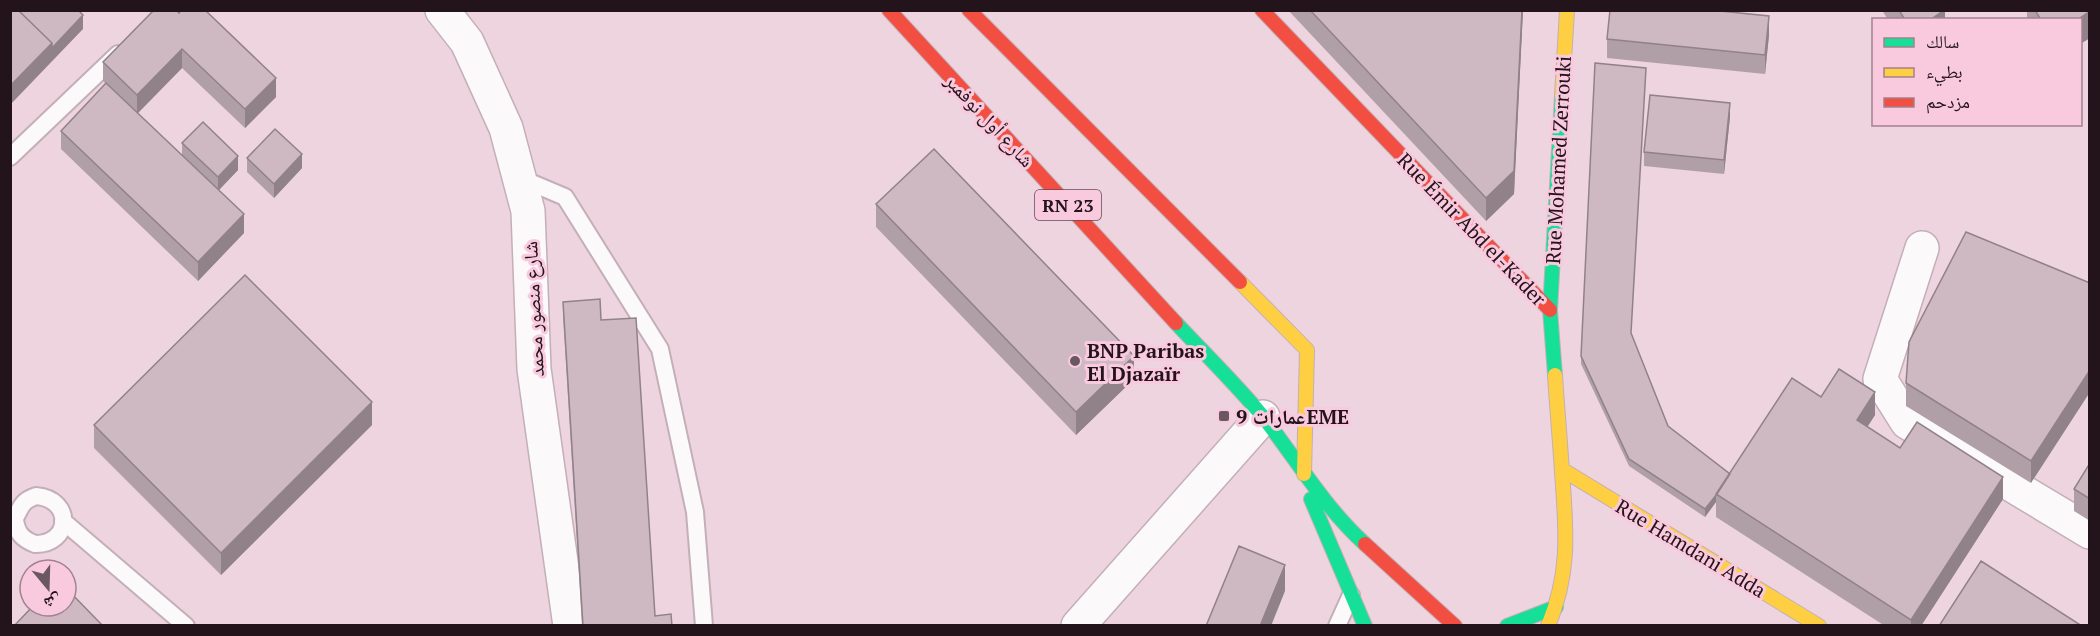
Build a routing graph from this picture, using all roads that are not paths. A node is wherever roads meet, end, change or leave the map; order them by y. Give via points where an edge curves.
1 (442, 10) edge
2 (889, 10) edge
3 (969, 10) edge
4 (1262, 10) edge
5 (1567, 10) edge
6 (130, 42) edge
7 (10, 157) edge
8 (520, 178) junction
9 (1922, 248) dead end
10 (1550, 310) junction
11 (1263, 417) junction
12 (1563, 470) junction
13 (1304, 474) junction
14 (63, 521) junction
15 (13, 522) edge
16 (2090, 532) edge
17 (1352, 594) junction
18 (1556, 607) junction
19 (186, 626) edge
20 (570, 626) edge
21 (704, 626) edge
22 (1078, 626) edge
23 (1337, 626) edge
24 (1365, 626) edge
25 (1455, 626) edge
26 (1507, 626) edge
27 (1548, 626) edge
28 (1819, 626) edge

1 - 8 street, شارع منصور محمد via 472,52 506,128
2 - 11 main road, شارع أول نوفمبر / RN 23
3 - 13 main road via 1307,351
4 - 10 main road, Rue Émir Abd el-Kader
5 - 10 main road, Rue Mohamed Zerrouki
6 - 7 lane
8 - 20 street, شارع منصور محمد via 528,211 534,369
8 - 21 lane via 565,197 660,349 694,512
9 - 16 street via 1880,379 1907,422
10 - 12 main road, Rue Émir Abd el-Kader
11 - 13 main road, شارع أول نوفمبر / RN 23
11 - 22 street
12 - 18 main road, Rue Émir Abd el-Kader via 1567,537
12 - 28 main road, Rue Hamdani Adda
13 - 17 main road, RN 23 via 1314,511
13 - 25 main road, RN 23 via 1350,531
14 - 15 lane via 62,529 51,542 34,544 20,535
14 - 15 lane via 58,505 36,496 21,504
14 - 19 lane
17 - 23 lane
17 - 24 main road, RN 23
18 - 26 main road
18 - 27 main road, Rue Émir Abd el-Kader

